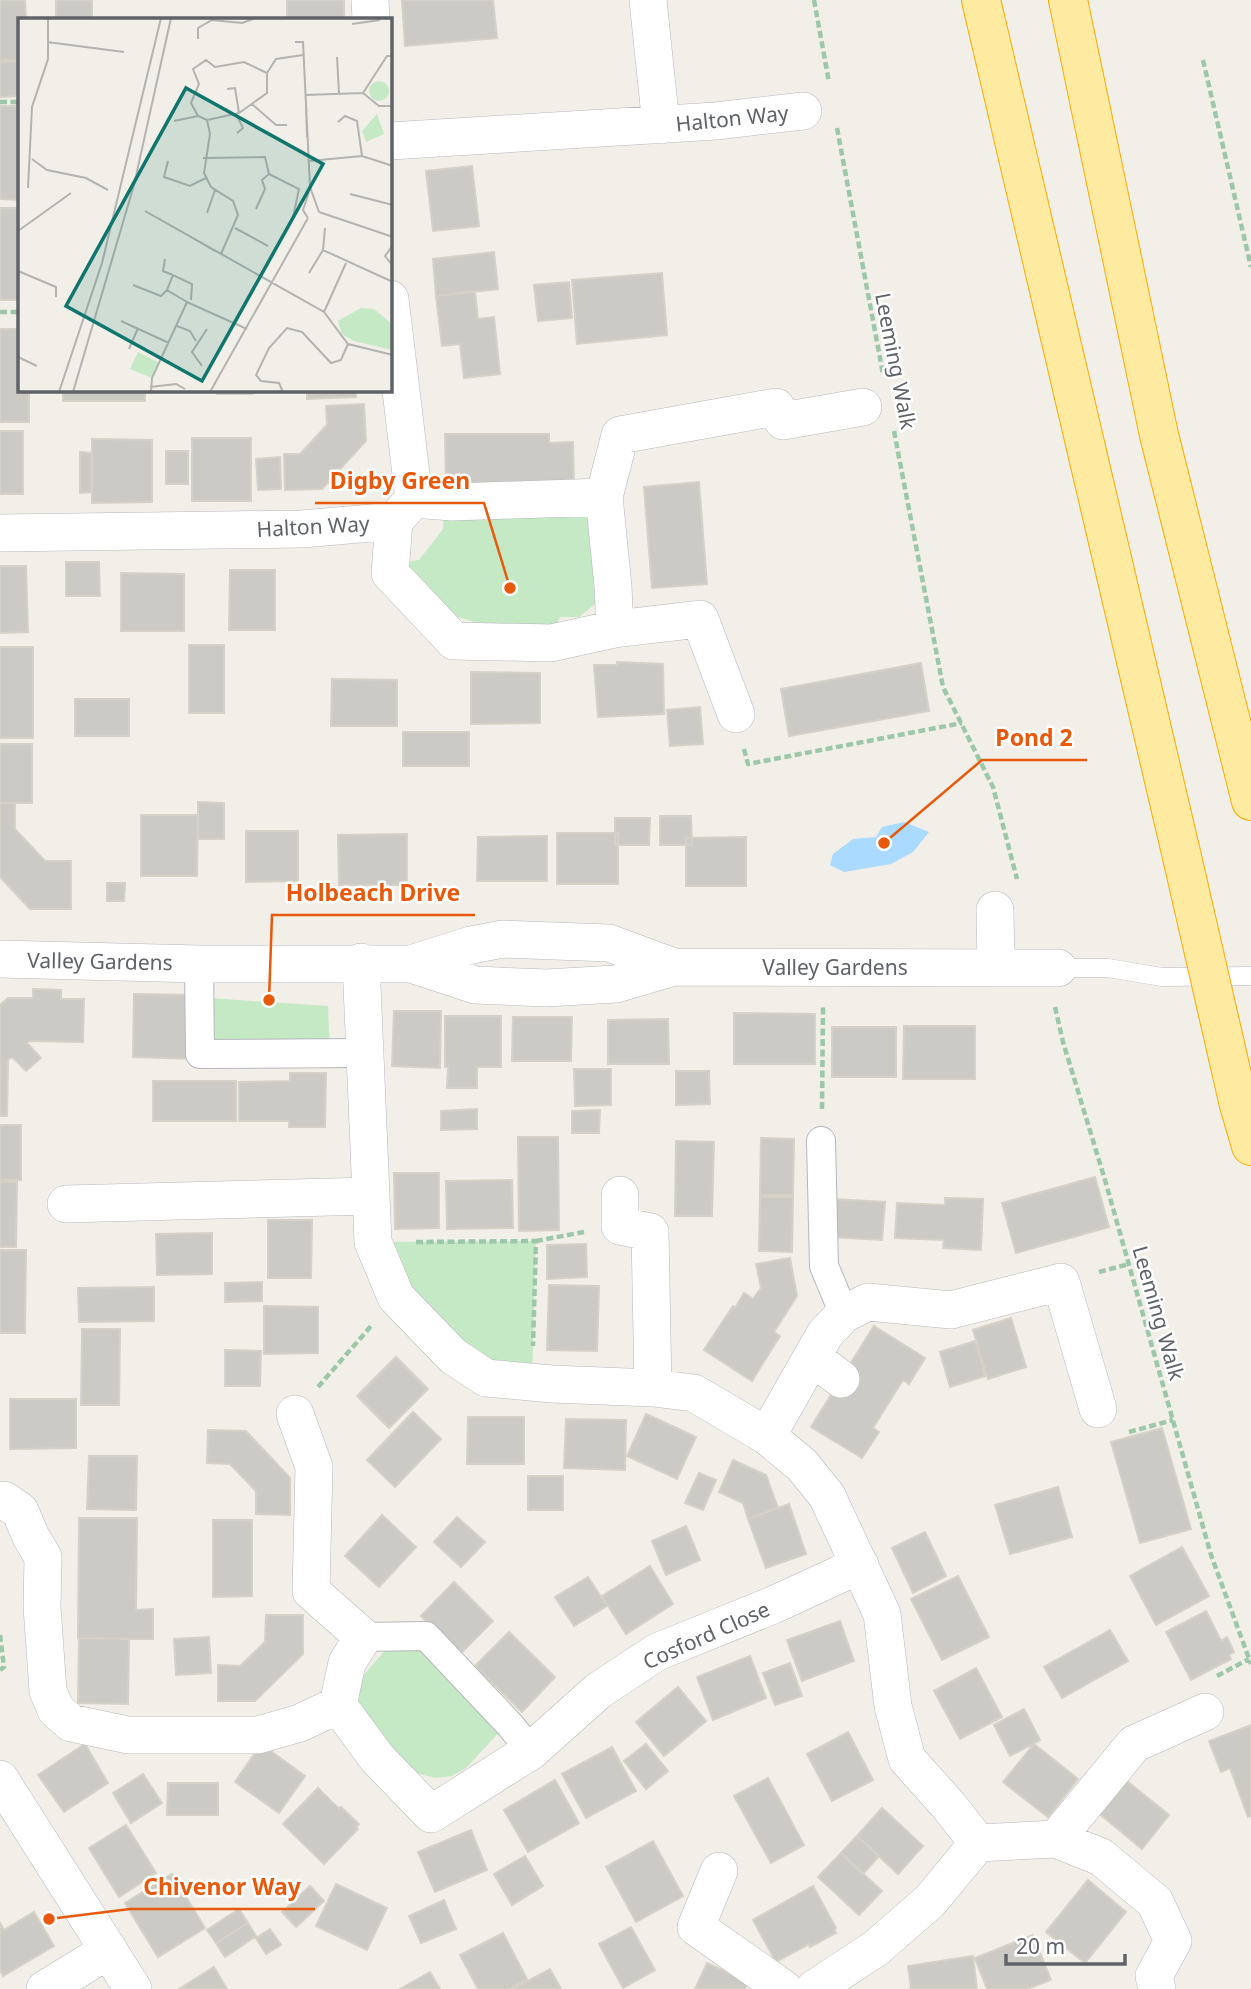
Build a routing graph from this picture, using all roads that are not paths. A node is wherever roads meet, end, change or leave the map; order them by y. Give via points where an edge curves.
1 (370, 0) edge
2 (648, 0) edge
3 (981, 0) edge
4 (1068, 0) edge
5 (371, 18) edge
6 (823, 107) road end
7 (662, 125) junction
8 (392, 141) edge
9 (392, 329) edge
10 (873, 393) road end
11 (604, 497) junction
12 (404, 510) junction
13 (0, 533) edge
14 (615, 629) junction
15 (736, 714) road end
16 (1251, 801) edge
17 (1007, 900) road end
18 (0, 959) edge
19 (361, 962) junction
20 (199, 964) junction
21 (411, 964) junction
22 (674, 967) junction
23 (996, 968) junction
24 (1053, 968) joint
25 (1251, 976) edge
26 (363, 1053) junction
27 (821, 1141) road end
28 (1251, 1146) edge
29 (370, 1196) junction
30 (66, 1204) dead end
31 (620, 1210) road end
32 (844, 1314) junction
33 (653, 1388) junction
34 (1098, 1409) dead end
35 (295, 1414) road end
36 (767, 1436) junction
37 (4, 1500) dead end
38 (860, 1565) junction
39 (363, 1637) junction
40 (338, 1705) junction
41 (1205, 1712) dead end
42 (531, 1751) junction
43 (0, 1779) edge
44 (1056, 1839) junction
45 (978, 1843) junction
46 (719, 1871) dead end
47 (109, 1950) junction
48 (45, 1989) edge
49 (133, 1989) edge
50 (784, 1989) edge
51 (814, 1989) edge
52 (1157, 1989) edge

1 - 5 street
2 - 7 street, Halton Way
3 - 28 highway, bridge
4 - 16 highway via 1159,435
6 - 7 street, Halton Way
7 - 8 street, Halton Way
9 - 12 street
10 - 11 street via 783,421 776,407 620,435
11 - 12 street, Halton Way via 452,502
11 - 14 street
12 - 13 street, Halton Way via 302,529
12 - 14 street via 390,573 454,641 551,643
14 - 15 street via 700,619
17 - 23 street
18 - 20 street, Valley Gardens
19 - 20 street, Valley Gardens
19 - 21 street, Valley Gardens
19 - 26 street
20 - 26 street, Valley Gardens via 200,1054
21 - 22 street, Valley Gardens via 475,985 546,988 616,984
21 - 22 street, Valley Gardens via 503,939 609,943
22 - 23 street, Valley Gardens
23 - 24 street, Valley Gardens
24 - 25 lane via 1108,968 1162,977
26 - 29 street
27 - 32 street via 824,1266
29 - 30 street
29 - 33 street via 373,1242 396,1297 453,1356 486,1378
31 - 33 street via 650,1233
32 - 34 street via 869,1302 951,1310 1061,1282
32 - 36 street via 825,1334 827,1368
33 - 36 street via 694,1393
35 - 39 street via 314,1466 310,1591
36 - 38 street via 802,1465 827,1496
37 - 40 street via 20,1511 43,1557 48,1690 56,1710 71,1723 128,1735 258,1735 300,1723
38 - 42 street, Cosford Close via 657,1652 598,1691
38 - 45 street via 882,1614 893,1706 907,1759
39 - 40 street via 347,1663
39 - 42 street via 426,1636
40 - 42 street, Cosford Close via 377,1758 431,1814
41 - 44 street via 1134,1744
43 - 47 street
44 - 45 street
44 - 52 street via 1101,1857 1155,1902 1173,1941 1154,1976
45 - 51 street via 930,1901 876,1948
46 - 50 street via 696,1927
47 - 48 street
47 - 49 street

